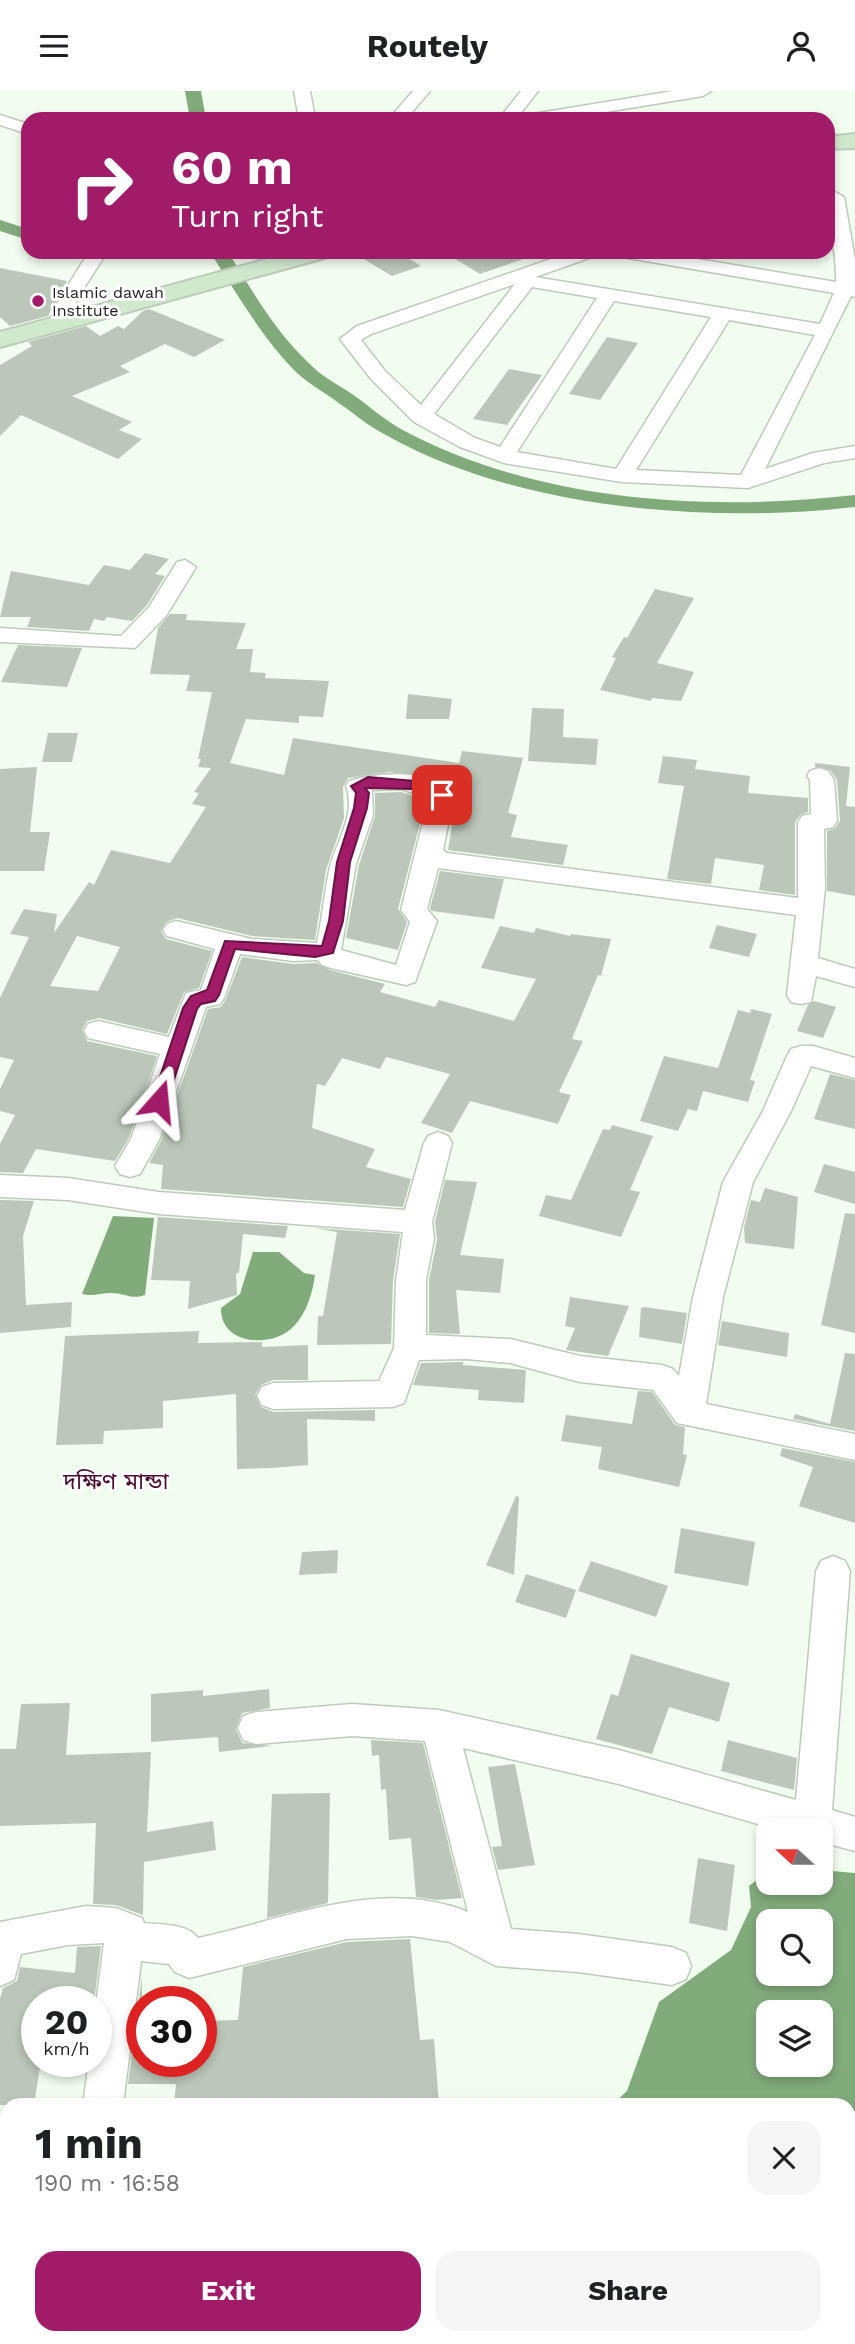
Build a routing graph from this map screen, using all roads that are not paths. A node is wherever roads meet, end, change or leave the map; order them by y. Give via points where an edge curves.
1 (302, 91) edge
2 (422, 91) edge
3 (530, 91) edge
4 (703, 91) edge
5 (651, 95) edge
6 (306, 112) edge
7 (403, 112) edge
8 (513, 112) edge
9 (567, 112) edge
10 (0, 120) edge
11 (21, 127) edge
12 (855, 141) edge
13 (835, 142) edge
14 (855, 195) edge
15 (835, 197) edge
16 (835, 210) edge
17 (94, 259) edge
18 (294, 259) edge
19 (572, 259) edge
20 (664, 259) edge
21 (850, 261) edge
22 (519, 280) junction
23 (850, 290) edge
24 (609, 295) junction
25 (723, 314) junction
26 (58, 323) junction
27 (827, 331) junction
28 (0, 340) edge
29 (421, 418) junction
30 (855, 452) edge
31 (504, 457) junction
32 (622, 476) junction
33 (748, 482) junction
34 (185, 567) dead end
35 (0, 635) edge
36 (819, 776) dead end
37 (430, 852) junction
38 (809, 908) junction
39 (176, 930) dead end
40 (230, 944) junction
41 (328, 950) junction
42 (803, 963) junction
43 (855, 978) edge
44 (801, 995) dead end
45 (98, 1031) dead end
46 (176, 1048) junction
47 (855, 1068) edge
48 (438, 1143) dead end
49 (130, 1166) dead end
50 (0, 1186) edge
51 (416, 1222) junction
52 (410, 1348) junction
53 (273, 1396) dead end
54 (688, 1414) junction
55 (855, 1447) edge
56 (833, 1571) dead end
57 (439, 1726) junction
58 (256, 1728) dead end
59 (802, 1818) edge
60 (813, 1818) edge
61 (833, 1827) edge
62 (855, 1834) edge
63 (128, 1940) junction
64 (496, 1947) junction
65 (672, 1966) dead end
66 (0, 1967) edge
67 (104, 2098) edge

1 - 6 street
2 - 7 street
3 - 8 street
4 - 5 street
5 - 9 street
10 - 11 street
12 - 13 street
14 - 15 street
16 - 21 street
17 - 26 street
18 - 26 street
19 - 22 street
20 - 23 street
21 - 23 street
22 - 24 street
22 - 29 street
22 - 29 street via 363,330 349,339 374,374
23 - 27 street
24 - 25 street
24 - 31 street
25 - 27 street
25 - 32 street
26 - 28 street
27 - 33 street
29 - 31 street
30 - 33 street via 820,457
31 - 32 street
32 - 33 street
34 - 35 street via 158,611 127,643
36 - 38 street via 824,821 811,823
37 - 38 street via 440,860
37 - 41 street via 414,910 424,921 406,976 331,958
37 - 41 street via 442,795 415,785 368,782 358,786 360,808 343,862
38 - 42 street
39 - 40 street
40 - 41 street via 315,953
40 - 46 street via 214,992 190,1008
42 - 43 street
42 - 44 street
45 - 46 street
46 - 49 street via 145,1140
47 - 54 street via 801,1056 738,1182 708,1297
48 - 51 street
50 - 51 street
51 - 52 street via 419,1239 411,1280
52 - 53 street via 396,1374 393,1394
52 - 54 street via 510,1351 580,1369 662,1378
54 - 55 street
56 - 60 street
57 - 58 street via 352,1720
57 - 59 street via 619,1767
57 - 64 street
61 - 62 street
63 - 64 street via 180,1946 189,1959 235,1951 309,1926 374,1917 449,1923
63 - 66 street via 128,1931 119,1925 91,1924 4,1939
63 - 67 street via 124,1940 121,1958
64 - 65 street via 578,1952

